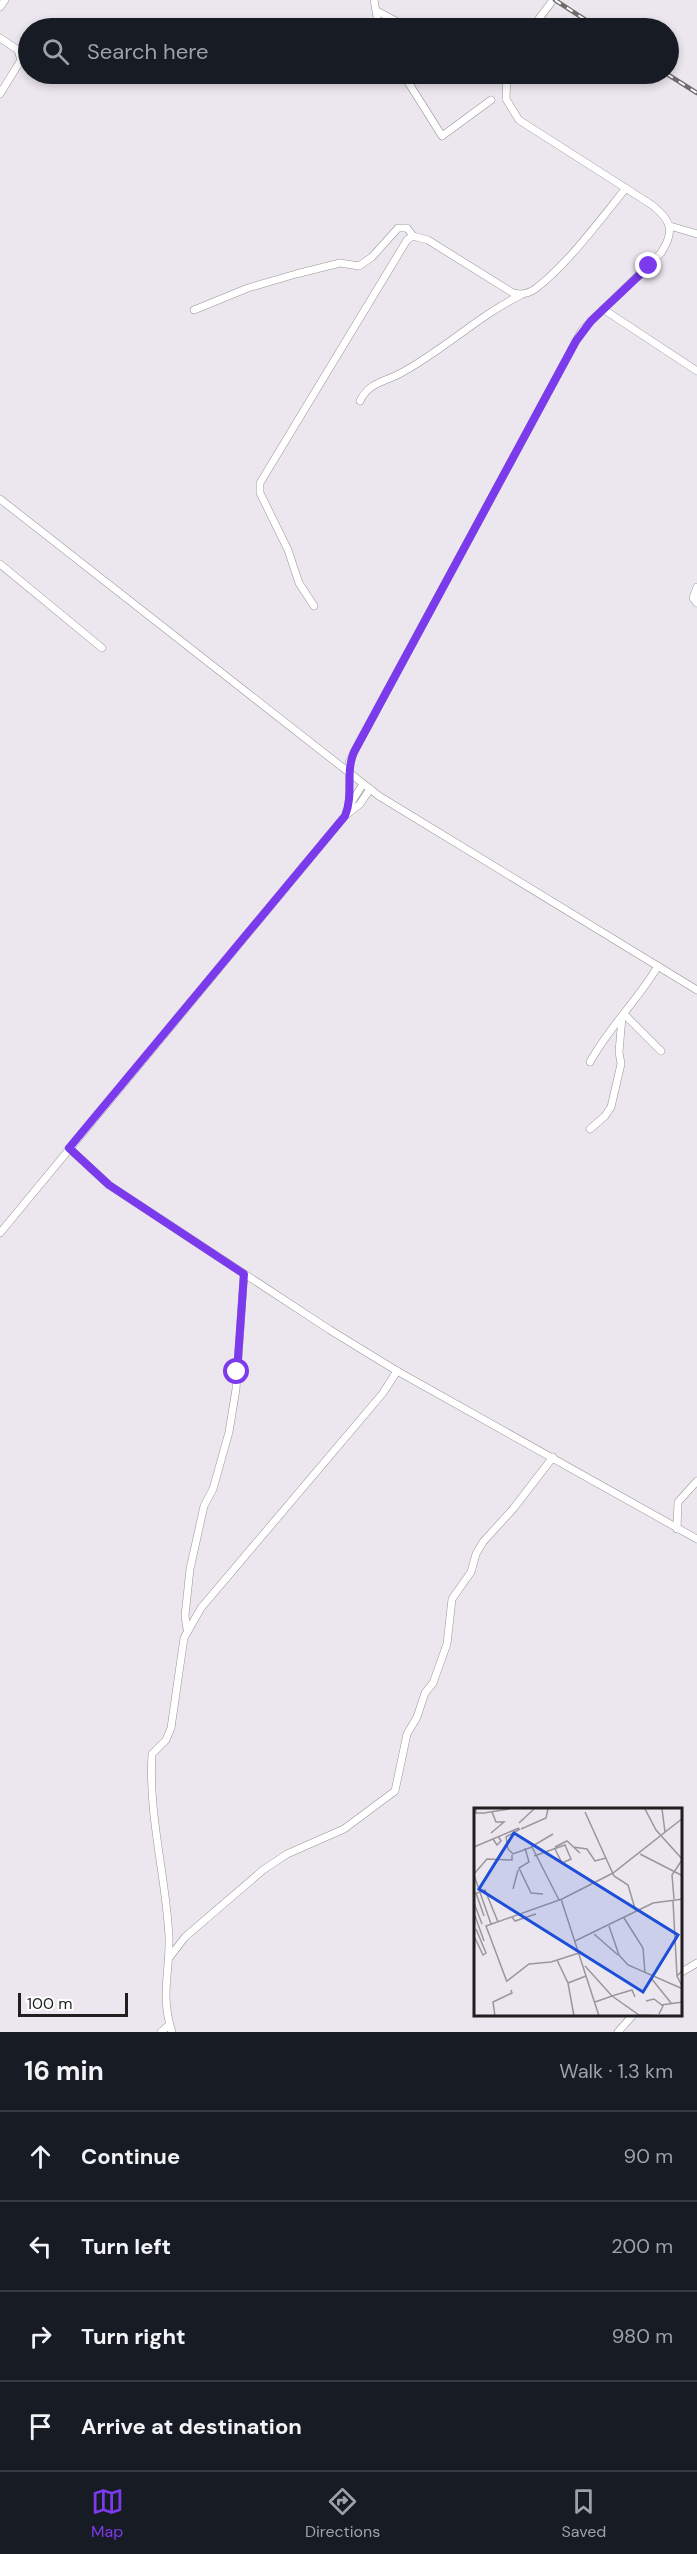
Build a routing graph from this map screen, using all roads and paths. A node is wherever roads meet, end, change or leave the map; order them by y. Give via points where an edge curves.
1 (5, 0) edge
2 (374, 0) edge
3 (553, 0) edge
4 (0, 7) edge
5 (377, 11) junction
6 (378, 18) edge
7 (390, 18) edge
8 (539, 18) edge
9 (0, 38) edge
10 (18, 50) edge
11 (18, 65) edge
12 (409, 84) edge
13 (507, 84) edge
14 (0, 94) edge
15 (491, 100) dead end
16 (626, 188) junction
17 (670, 226) junction
18 (697, 234) edge
19 (413, 236) junction
20 (521, 294) junction
21 (603, 309) junction
22 (194, 310) dead end
23 (697, 371) edge
24 (360, 401) dead end
25 (0, 499) edge
26 (0, 564) edge
27 (697, 587) edge
28 (697, 603) edge
29 (314, 606) dead end
30 (102, 648) dead end
31 (349, 774) junction
32 (363, 784) junction
33 (370, 789) junction
34 (379, 796) junction
35 (360, 804) junction
36 (349, 806) junction
37 (345, 816) junction
38 (658, 966) junction
39 (697, 990) edge
40 (623, 1016) junction
41 (661, 1051) dead end
42 (590, 1062) dead end
43 (590, 1129) dead end
44 (69, 1148) junction
45 (0, 1233) edge
46 (244, 1274) junction
47 (397, 1371) junction
48 (553, 1457) junction
49 (697, 1481) edge
50 (677, 1529) junction
51 (697, 1539) edge
52 (188, 1629) junction
53 (168, 1959) junction
54 (697, 1963) edge
55 (682, 1972) edge
56 (631, 2017) edge
57 (170, 2028) edge
58 (162, 2032) edge
59 (618, 2032) edge

1 - 4 street
2 - 5 street
3 - 8 street
5 - 6 street
5 - 7 street
9 - 10 street
11 - 14 street
12 - 15 street via 442,136
13 - 16 street via 506,99 519,120
16 - 17 street via 665,215
16 - 20 street via 551,273 535,289
17 - 18 street
17 - 21 street via 670,239 661,253
19 - 20 street via 428,240
19 - 22 street via 407,228 398,228 359,266 340,263 296,274
19 - 29 street via 401,248 260,483 260,493 288,550 299,583
20 - 24 street via 490,310 423,361 369,387
21 - 23 street
21 - 31 street via 582,330 354,752
25 - 31 street
26 - 30 street
27 - 28 street via 693,598
31 - 32 street
31 - 36 street
32 - 33 street
32 - 36 street
33 - 34 street
33 - 35 street
34 - 35 street
34 - 38 street
35 - 37 street
36 - 37 street
37 - 44 street
38 - 39 street
38 - 40 street
40 - 41 street
40 - 42 street
40 - 43 street via 621,1065 611,1107
44 - 45 street
44 - 46 street via 109,1185
46 - 47 street
46 - 52 street via 236,1389 229,1432 213,1489 204,1506 190,1569 185,1616
47 - 48 street
47 - 52 street via 383,1393 201,1608
48 - 50 street
48 - 53 street via 483,1542 474,1566 452,1599 447,1644 433,1683 407,1734 395,1791 344,1829 286,1854 263,1870 185,1937
49 - 50 street via 678,1502
50 - 51 street
52 - 53 street via 180,1651 171,1728 151,1762
53 - 57 street via 164,1993
54 - 55 street
56 - 59 street
57 - 58 street

